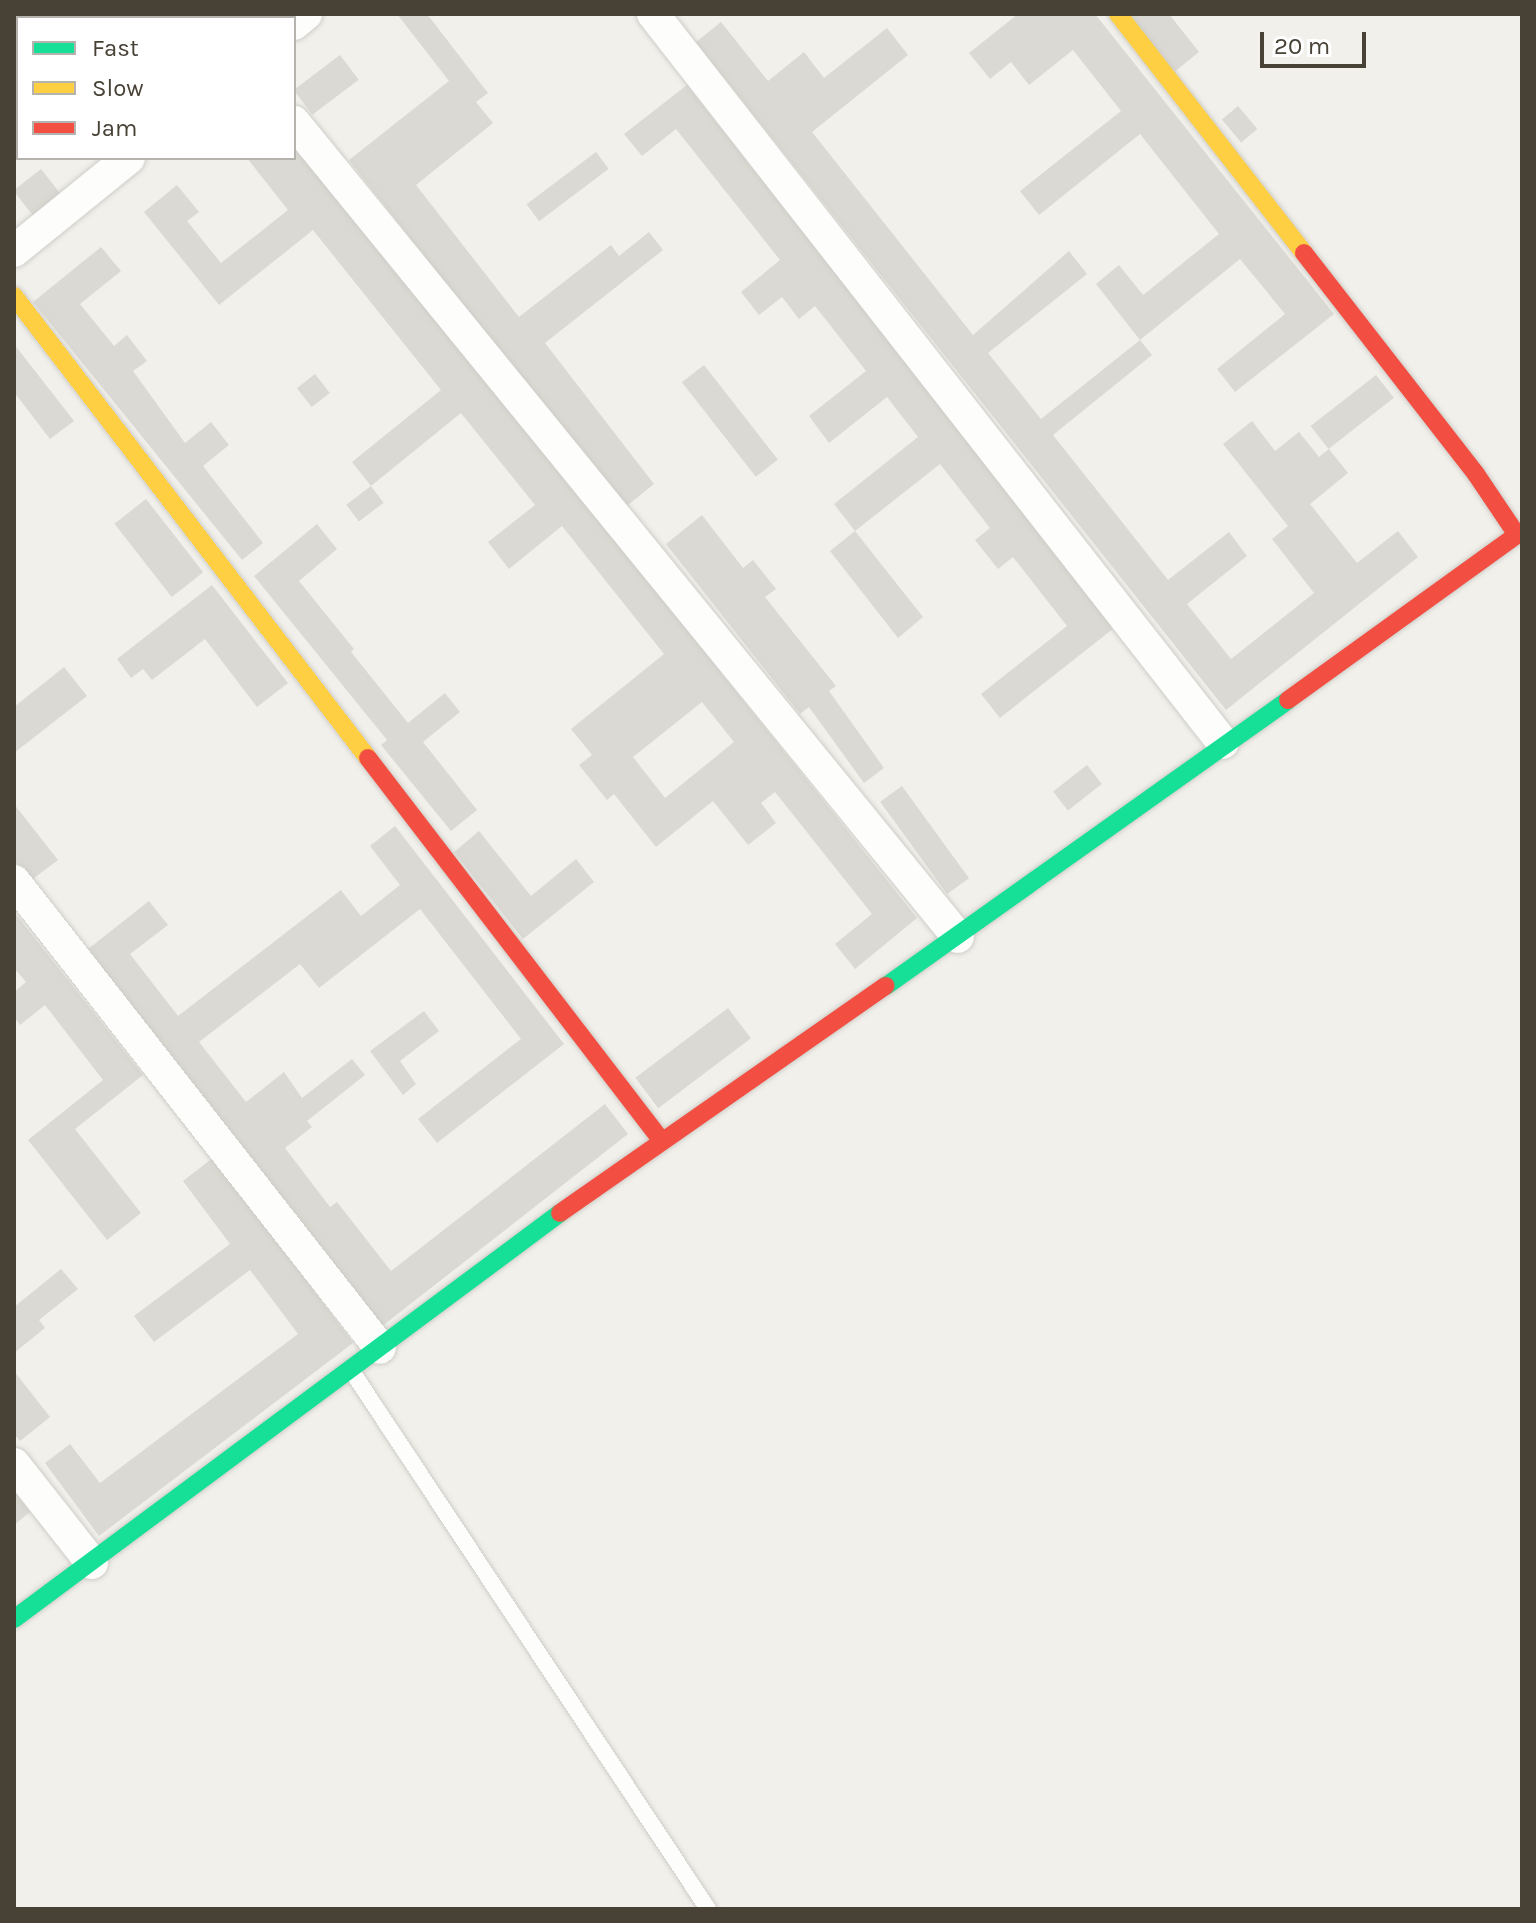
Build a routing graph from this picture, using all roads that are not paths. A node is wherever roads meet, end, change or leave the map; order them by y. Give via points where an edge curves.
1 (653, 14) edge
2 (1118, 14) edge
3 (296, 124) edge
4 (127, 160) edge
5 (14, 251) edge
6 (14, 296) edge
7 (1520, 533) edge
8 (1223, 743) junction
9 (14, 881) edge
10 (958, 937) junction
11 (660, 1139) junction
12 (380, 1348) junction
13 (350, 1368) junction
14 (14, 1464) edge
15 (92, 1563) junction
16 (14, 1619) edge
17 (708, 1909) edge

1 - 8 street
2 - 7 street
3 - 10 street
4 - 5 street
6 - 11 street
7 - 8 street
8 - 10 street
9 - 12 street
10 - 11 street
11 - 12 street
12 - 13 street
13 - 15 street
13 - 17 lane
14 - 15 street
15 - 16 street

